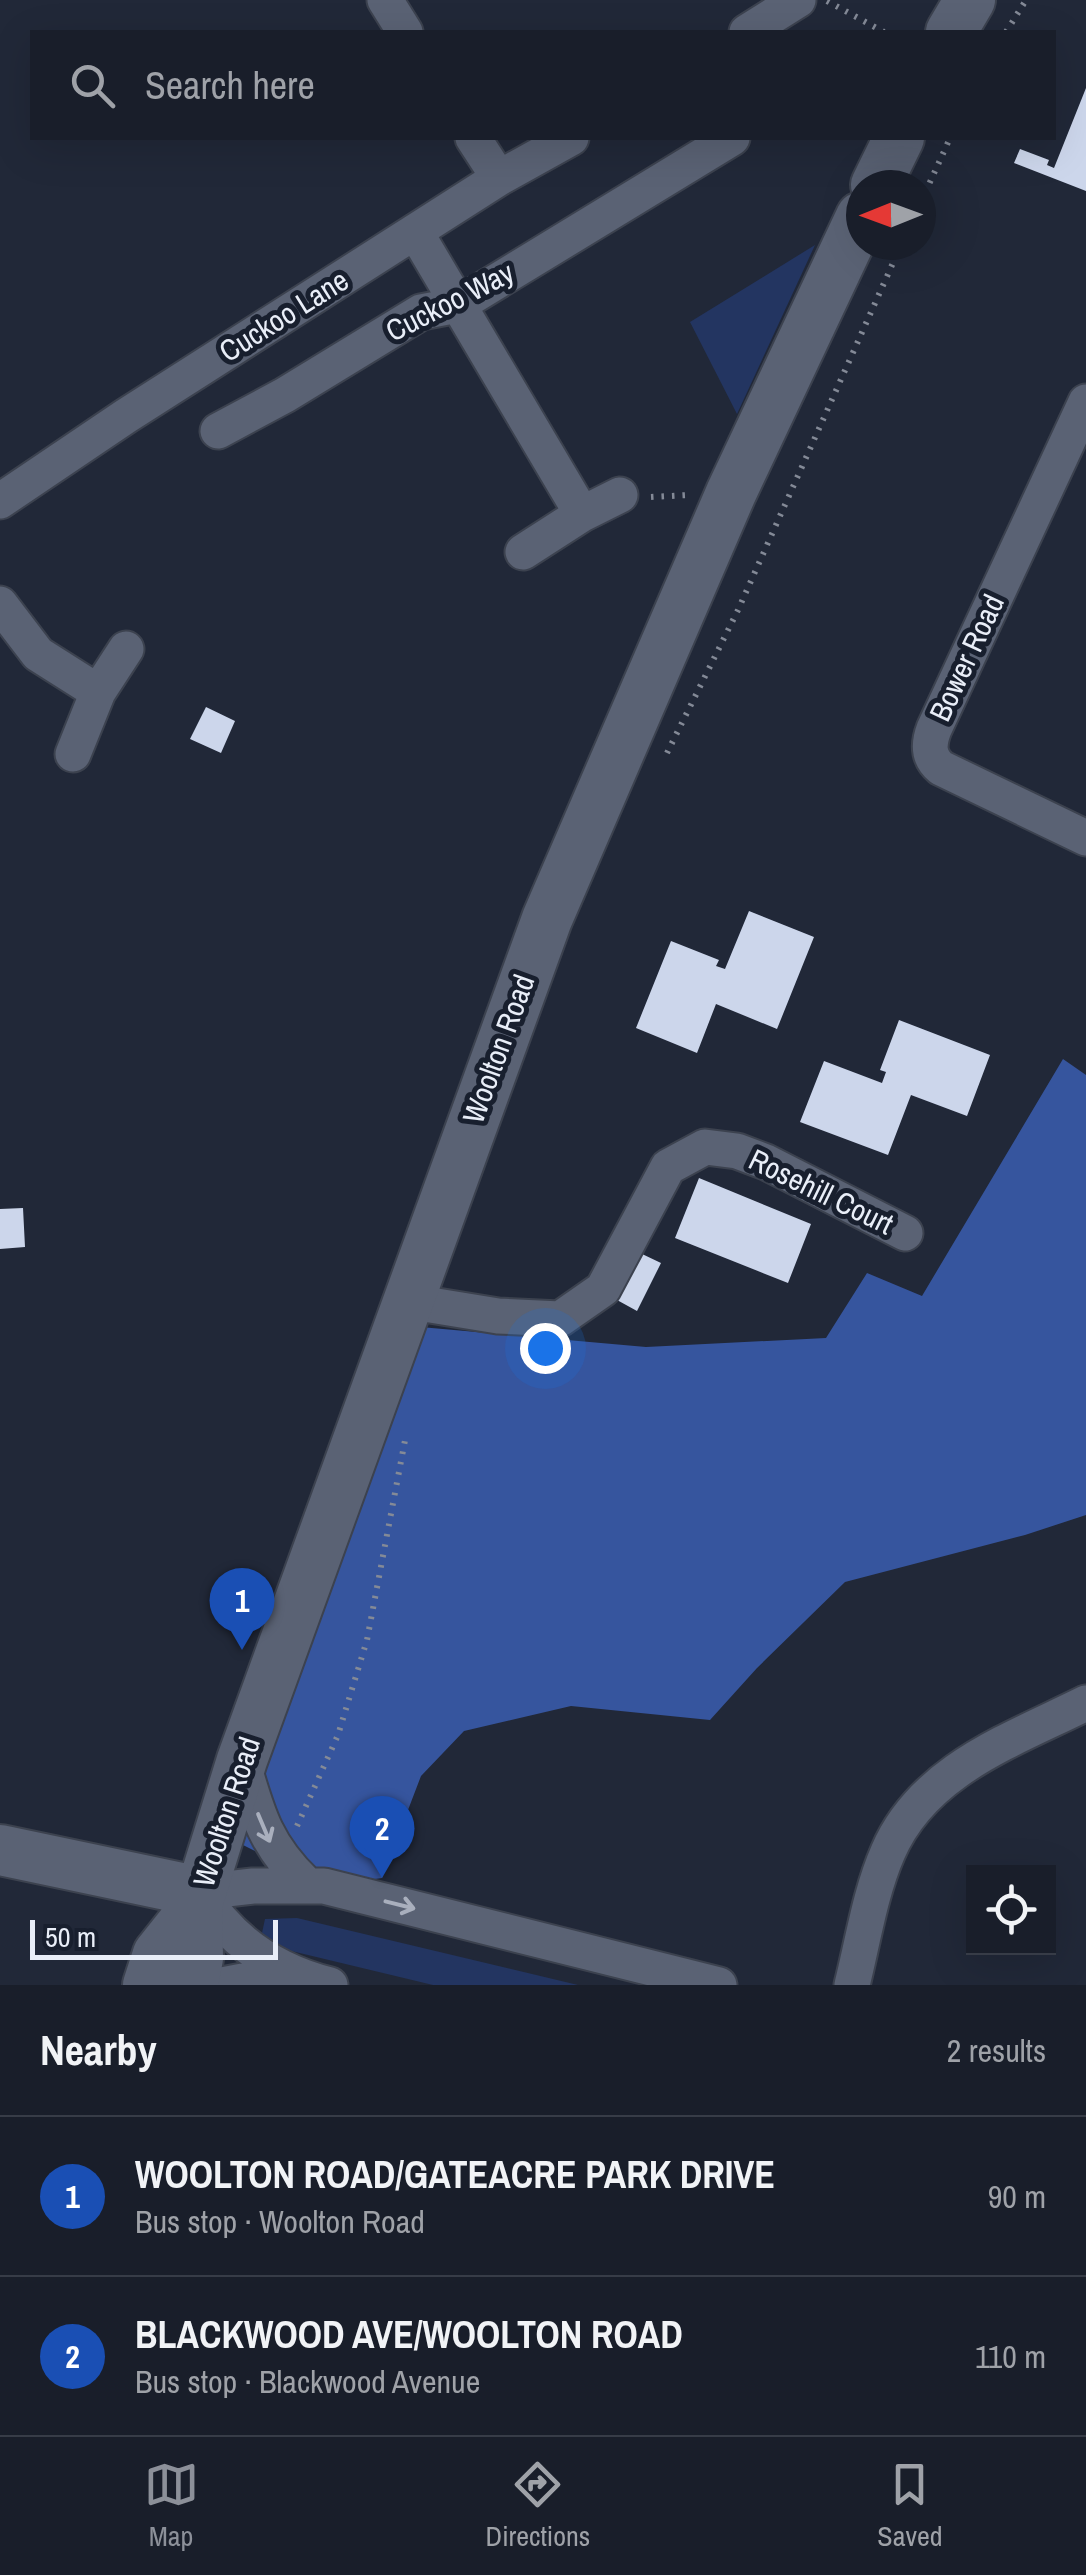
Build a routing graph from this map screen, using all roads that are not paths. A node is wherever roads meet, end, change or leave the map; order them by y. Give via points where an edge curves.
1 (384, 0) edge
2 (798, 0) edge
3 (970, 0) edge
4 (405, 30) edge
5 (750, 30) edge
6 (953, 30) edge
7 (474, 140) edge
8 (567, 140) edge
9 (729, 140) edge
10 (897, 140) edge
11 (883, 170) edge
12 (499, 178) junction
13 (416, 233) junction
14 (846, 249) edge
15 (458, 305) junction
16 (1086, 402) edge
17 (218, 431) dead end
18 (620, 495) road end
19 (0, 501) edge
20 (582, 514) junction
21 (523, 552) dead end
22 (0, 604) edge
23 (126, 649) dead end
24 (98, 692) junction
25 (73, 754) dead end
26 (1086, 838) edge
27 (905, 1232) dead end
28 (406, 1301) junction
29 (1086, 1704) edge
30 (242, 1760) junction
31 (0, 1850) edge
32 (306, 1884) junction
33 (199, 1898) junction
34 (317, 1982) edge
35 (148, 1985) edge
36 (193, 1985) edge
37 (222, 1985) edge
38 (719, 1985) edge
39 (852, 1985) edge

1 - 4 street
2 - 5 street
3 - 6 street
7 - 12 street
8 - 12 street, Cuckoo Lane
9 - 15 street, Cuckoo Way
10 - 11 street
12 - 13 street, Cuckoo Lane
13 - 15 street
13 - 19 street, Cuckoo Lane
14 - 28 street, Woolton Road via 731,493 547,919
15 - 17 street, Cuckoo Way via 421,312
15 - 20 street
16 - 26 street, Bower Road via 929,748 941,768
18 - 20 street
20 - 21 street
22 - 24 street via 38,654
23 - 24 street
24 - 25 street
27 - 28 street, Rosehill Court via 766,1162 705,1147 668,1168 603,1290 560,1319
28 - 30 street, Woolton Road
29 - 39 street via 953,1773 909,1815 880,1874
30 -> 32 street via 264,1832
30 - 33 street, Woolton Road
31 - 33 street
32 - 33 street
32 -> 38 street
33 - 34 street via 232,1936
33 - 35 street, Woolton Road via 158,1954
33 - 36 street, Woolton Road
34 - 37 street

